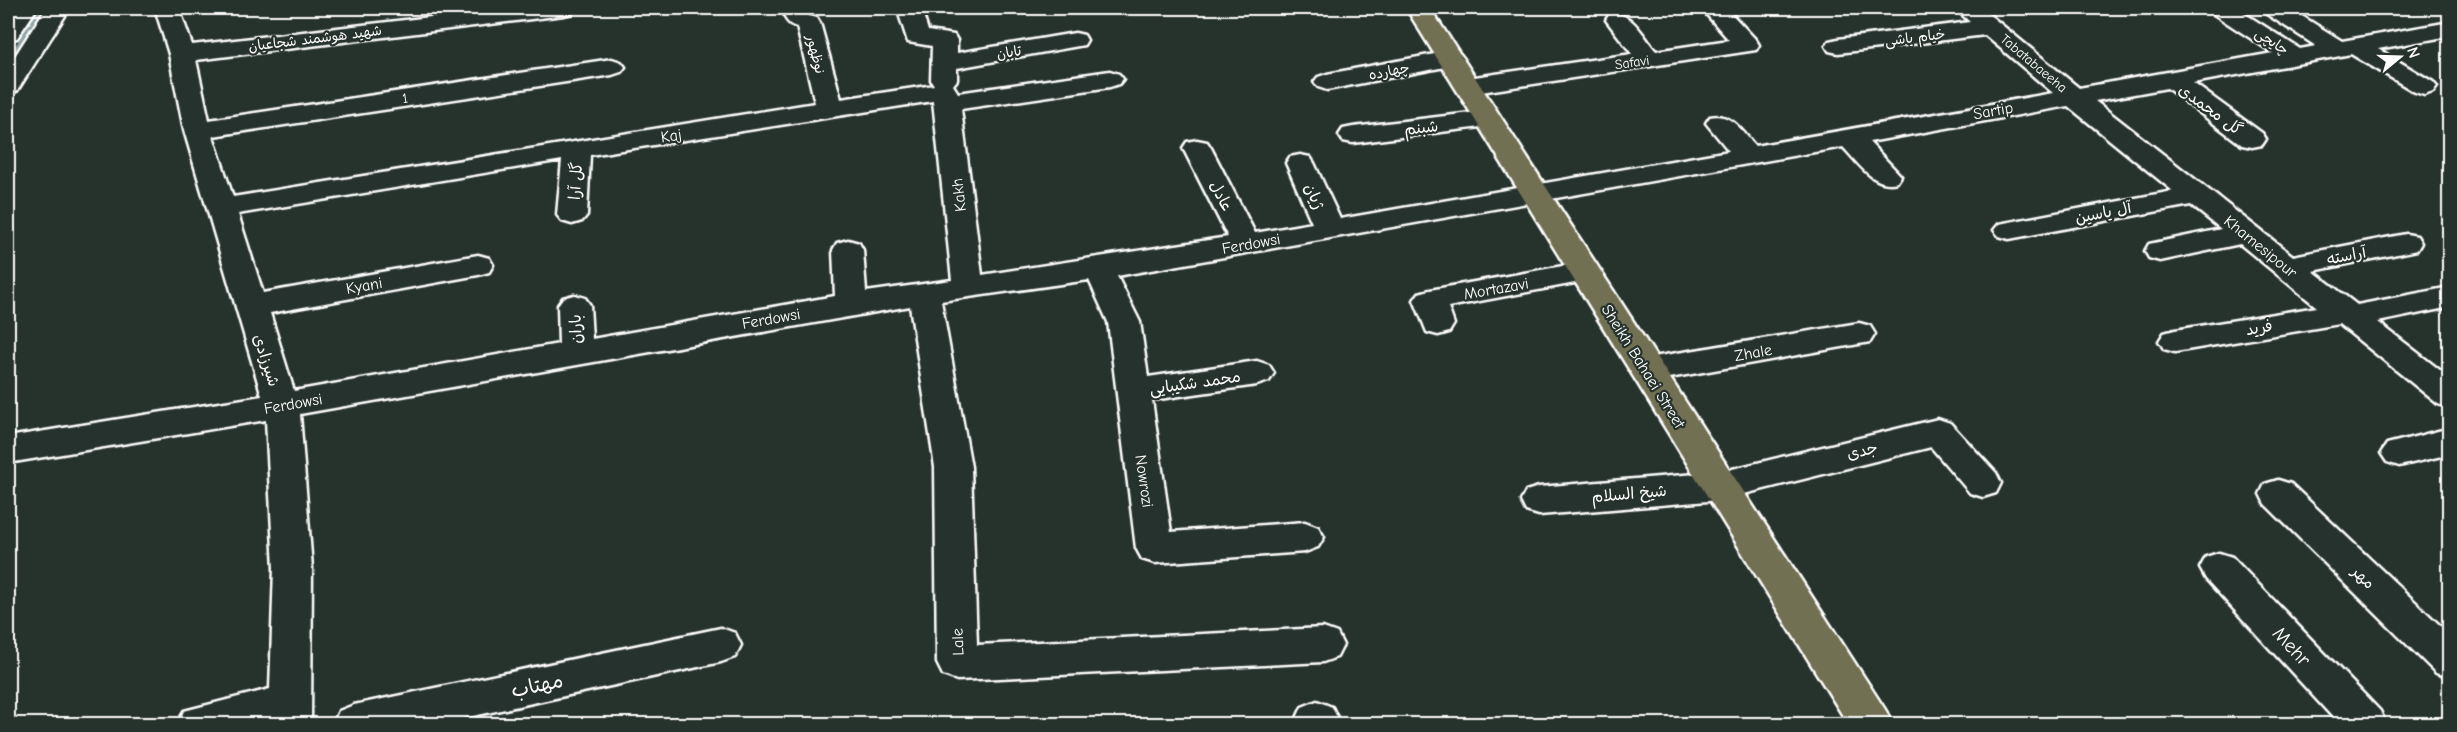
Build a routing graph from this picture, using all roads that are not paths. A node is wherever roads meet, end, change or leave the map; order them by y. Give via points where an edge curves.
1 (25, 8) edge
2 (58, 8) edge
3 (167, 8) edge
4 (564, 8) edge
5 (795, 8) edge
6 (909, 8) edge
7 (1418, 8) edge
8 (1713, 8) edge
9 (1967, 8) edge
10 (2220, 8) edge
11 (2273, 8) edge
12 (520, 10) edge
13 (1618, 20) dead end
14 (1992, 27) junction
15 (2450, 29) edge
16 (8, 33) edge
17 (1075, 40) dead end
18 (1838, 46) dead end
19 (2346, 48) junction
20 (944, 52) junction
21 (182, 54) junction
22 (2294, 56) junction
23 (1649, 59) junction
24 (612, 67) dead end
25 (1459, 73) junction
26 (11, 74) edge
27 (2170, 78) junction
28 (1110, 79) dead end
29 (1327, 82) dead end
30 (2424, 87) dead end
31 (2072, 96) junction
32 (946, 97) junction
33 (830, 109) junction
34 (1488, 119) junction
35 (1719, 123) dead end
36 (198, 130) junction
37 (1353, 135) dead end
38 (1849, 137) junction
39 (2252, 139) dead end
40 (578, 148) junction
41 (1197, 148) dead end
42 (1749, 156) junction
43 (1300, 163) dead end
44 (1887, 176) dead end
45 (1536, 194) junction
46 (2198, 195) junction
47 (222, 208) junction
48 (572, 215) dead end
49 (1330, 230) junction
50 (2008, 230) dead end
51 (2245, 234) junction
52 (2406, 243) dead end
53 (1246, 244) junction
54 (848, 250) dead end
55 (2160, 251) dead end
56 (478, 265) dead end
57 (2286, 267) junction
58 (1099, 269) junction
59 (1585, 272) junction
60 (968, 287) junction
61 (924, 293) junction
62 (2450, 297) edge
63 (851, 304) junction
64 (574, 305) dead end
65 (250, 306) junction
66 (2344, 313) junction
67 (1438, 324) dead end
68 (1859, 334) dead end
69 (2175, 341) dead end
70 (576, 354) junction
71 (2450, 365) edge
72 (1647, 370) junction
73 (2416, 371) junction
74 (1257, 373) dead end
75 (1132, 391) junction
76 (2450, 396) edge
77 (282, 405) junction
78 (2450, 441) edge
79 (8, 450) edge
80 (2399, 453) dead end
81 (1983, 483) dead end
82 (1720, 486) junction
83 (2278, 494) dead end
84 (1539, 501) dead end
85 (1305, 537) dead end
86 (2219, 568) dead end
87 (721, 645) dead end
88 (1323, 645) dead end
89 (2450, 661) edge
90 (290, 713) edge
91 (199, 724) edge
92 (354, 724) edge
93 (1871, 724) edge
94 (2365, 724) edge

1 - 16 street
2 - 26 street
3 - 21 street, شیرزادی
4 - 12 street, شهید هوشمند شجاعیان
5 - 33 street, نوظهور via 798,20 808,23
6 - 20 street, تابان via 917,37
7 - 25 main road, Sheikh Bahaei Street
8 - 23 street, Safavi via 1747,45
9 - 14 street, Tabatabaeeha
10 - 22 street, چایچی
11 - 19 street
12 - 21 street, شهید هوشمند شجاعیان
13 - 23 street
14 - 18 street, خیام باشی
14 - 31 street, Tabatabaeeha
15 - 19 street, Sartip
17 - 20 street, تابان
19 - 22 street, Sartip
19 - 30 street
20 - 32 street, Kakh
21 - 36 street, شیرزادی
22 - 27 street, Sartip
23 - 25 street, Safavi
24 - 36 street, 1
25 - 29 street, چهارده
25 - 34 main road, Sheikh Bahaei Street
27 - 31 street, Sartip
27 - 39 street, گل محمدی
28 - 32 street, Kaj
31 - 38 street, Sartip
31 - 46 street, Khamesipour
32 - 33 street, Kaj
32 - 60 street, Kakh
33 - 40 street, Kaj
34 - 37 street, شبنم
34 - 45 main road, Sheikh Bahaei Street
35 - 42 street
36 - 47 street, شیرزادی
38 - 42 street, Sartip
38 - 44 street
40 - 47 street, Kaj
40 - 48 street, گل آرا
41 - 53 street, عادل
42 - 45 street, Sartip
43 - 49 street, ژیان
45 - 49 street, Ferdowsi
45 - 59 main road, Sheikh Bahaei Street
46 - 50 street, آل یاسین
46 - 51 street, Khamesipour
47 - 65 street, شیرزادی
49 - 53 street, Ferdowsi
51 - 55 street
51 - 57 street, Khamesipour
52 - 57 street, آراسته
53 - 58 street, Ferdowsi
54 - 63 street
56 - 65 street, Kyani
57 - 66 street, Khamesipour
58 - 60 street, Ferdowsi
58 - 75 street, Nowrozi via 1124,322
59 - 67 street, Mortazavi via 1430,300
59 - 72 main road, Sheikh Bahaei Street
60 - 61 street, Ferdowsi
61 - 63 street, Ferdowsi
61 - 88 street, Lale via 953,467 957,663
62 - 66 street via 2357,316
63 - 70 street, Ferdowsi
64 - 70 street, باران
65 - 77 street, شیرزادی
66 - 69 street, فرید
66 - 73 street, Khamesipour
68 - 72 street, Zhale
70 - 77 street, Ferdowsi
71 - 73 street
72 - 82 main road, Sheikh Bahaei Street
73 - 76 street, Khamesipour
74 - 75 street, محمد شکیبایی
75 - 85 street, Nowrozi via 1155,548
77 - 79 street, Ferdowsi
77 - 90 street, شیرزادی via 293,568
78 - 80 street
81 - 82 street, جدی via 1938,432
82 - 84 street, شیخ السلام
82 - 93 main road, Sheikh Bahaei Street
83 - 89 street, مهر
86 - 94 street, Mehr
87 - 92 street, مهتاب
90 - 91 street

